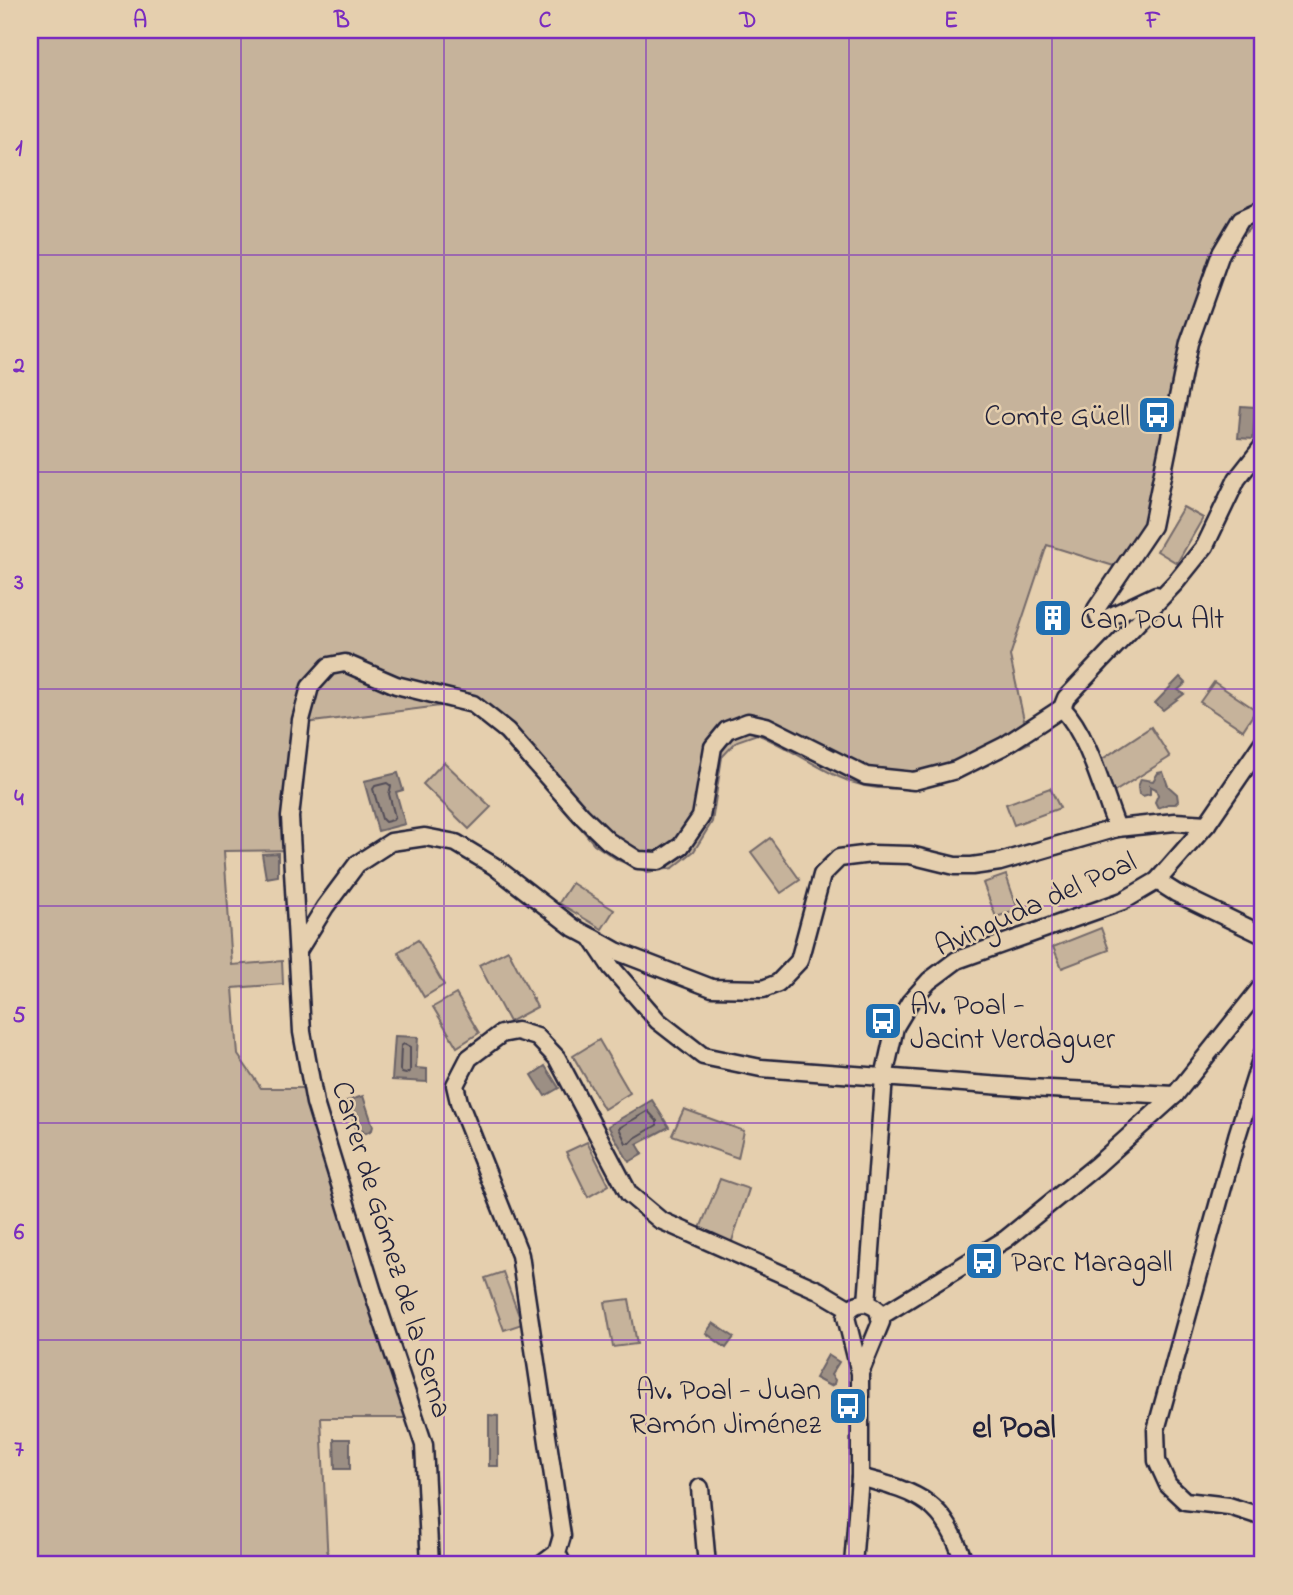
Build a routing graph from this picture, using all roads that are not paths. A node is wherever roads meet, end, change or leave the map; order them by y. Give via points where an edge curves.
1 (1263, 209) edge
2 (1263, 446) edge
3 (1176, 582) junction
4 (1062, 708) junction
5 (1263, 742) edge
6 (1207, 824) junction
7 (1117, 828) junction
8 (1157, 881) junction
9 (1263, 935) edge
10 (591, 937) junction
11 (299, 949) junction
12 (1263, 985) edge
13 (1263, 1053) edge
14 (884, 1077) junction
15 (1175, 1095) junction
16 (867, 1303) junction
17 (850, 1309) junction
18 (881, 1316) junction
19 (848, 1330) junction
20 (875, 1334) junction
21 (860, 1373) junction
22 (860, 1477) junction
23 (701, 1488) dead end
24 (1263, 1517) edge
25 (560, 1559) edge
26 (430, 1565) edge
27 (541, 1565) edge
28 (707, 1565) edge
29 (853, 1565) edge
30 (965, 1565) edge

1 - 3 street via 1241,219 1221,253 1189,344 1152,526 1096,609 1099,618 1105,620 1144,603
2 - 3 street via 1237,479 1205,545
3 - 4 street, Carrer de Gómez de la Serna via 1066,698
4 - 7 street via 1095,765
4 - 11 street, Carrer de Gómez de la Serna via 1004,746 956,770 914,781 866,776 766,726 748,722 727,730 713,747 701,817 681,846 659,861 638,860 608,841 507,731 473,704 396,685 345,663 329,666 310,687 301,720 290,817
5 - 6 street, Avinguda del Poal
6 - 7 street
6 - 8 street, Avinguda del Poal
7 - 10 street via 972,866 911,855 839,858 822,875 799,961 778,983 763,989 712,988
8 - 9 street
8 - 14 street, Avinguda del Poal via 1124,901 957,960 929,981 900,1018
10 - 11 street via 456,843 425,837 391,842 357,864
10 - 14 street via 658,1021 703,1056 761,1068
11 - 26 street, Carrer de Gómez de la Serna via 302,1032 315,1103 425,1445
12 - 15 street
13 - 24 street via 1156,1430 1157,1461 1168,1485 1185,1501 1229,1506
14 - 15 street
14 - 16 street, Avinguda del Poal
15 - 18 street via 1006,1239
16 - 17 street
16 - 18 street
17 - 19 street
17 - 25 street via 818,1290 660,1220 629,1194 557,1058 537,1037 517,1031 500,1034 469,1058 455,1085 520,1255 562,1536
18 - 20 street
19 - 20 street via 866,1338
19 - 21 street
20 - 21 street
21 - 22 street
22 - 29 street
22 - 30 street via 894,1486 940,1513 955,1536
23 - 28 street
25 - 27 street

